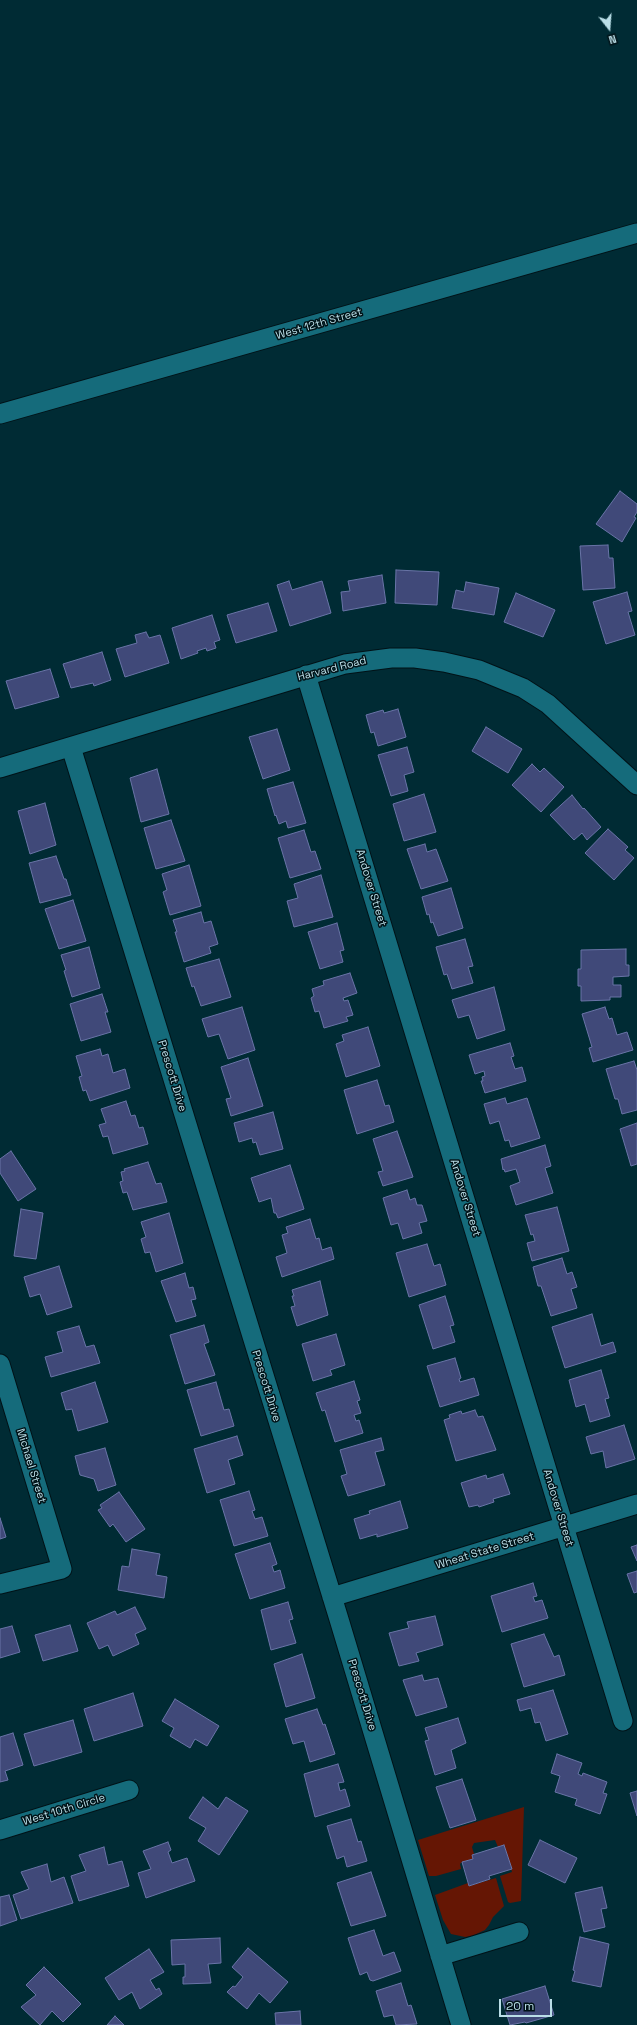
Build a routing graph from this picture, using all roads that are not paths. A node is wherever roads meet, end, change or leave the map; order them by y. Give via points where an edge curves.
1 (637, 233) edge
2 (0, 414) edge
3 (306, 675) junction
4 (71, 747) junction
5 (0, 768) edge
6 (637, 785) edge
7 (0, 1364) edge
8 (637, 1504) edge
9 (564, 1527) junction
10 (0, 1584) edge
11 (332, 1597) junction
12 (623, 1721) dead end
13 (128, 1790) dead end
14 (0, 1830) edge
15 (519, 1932) dead end
16 (440, 1956) junction
17 (461, 2025) edge

1 - 2 street, West 12th Street
3 - 4 street, Harvard Road
3 - 6 street, Harvard Road via 345,664 391,658 444,662 479,670 523,688 548,704
3 - 9 street, Andover Street
4 - 5 street, Harvard Road
4 - 11 street, Prescott Drive
7 - 10 street, Michael Street via 62,1569
8 - 9 street, Wheat State Street
9 - 11 street, Wheat State Street
9 - 12 street, Andover Street
11 - 16 street, Prescott Drive
13 - 14 street, West 10th Circle
15 - 16 street
16 - 17 street, Prescott Drive

